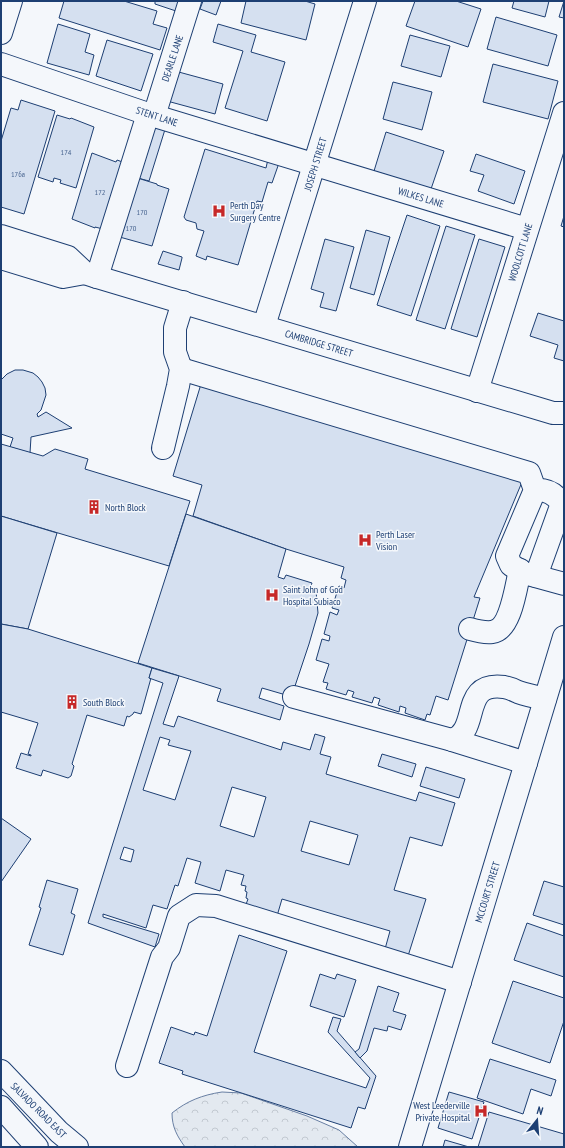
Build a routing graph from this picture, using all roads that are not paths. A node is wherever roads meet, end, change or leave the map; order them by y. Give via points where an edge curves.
1 (11, 1) edge
2 (190, 1) edge
3 (366, 1) edge
4 (1, 33) edge
5 (1, 64) edge
6 (564, 113) edge
7 (151, 115) junction
8 (314, 164) junction
9 (527, 229) junction
10 (1, 236) edge
11 (1, 258) edge
12 (91, 275) junction
13 (183, 302) junction
14 (264, 326) junction
15 (181, 369) junction
16 (477, 391) junction
17 (560, 416) edge
18 (163, 448) dead end
19 (535, 490) junction
20 (528, 573) junction
21 (564, 584) edge
22 (470, 629) dead end
23 (564, 637) edge
24 (294, 697) dead end
25 (545, 699) junction
26 (452, 740) junction
27 (526, 763) junction
28 (460, 982) junction
29 (127, 1066) dead end
30 (1, 1071) edge
31 (1, 1107) edge
32 (37, 1147) edge
33 (77, 1147) edge
34 (410, 1147) edge

1 - 4 street
2 - 7 street, DEARLE LANE
3 - 8 street, JOSEPH STREET
5 - 7 street, STENT LANE
6 - 9 street, WOOLCOTT LANE
7 - 8 street, STENT LANE
7 - 12 street, DEARLE LANE
8 - 9 street, WILKES LANE
8 - 14 street, JOSEPH STREET
9 - 16 street, WOOLCOTT LANE
10 - 12 street, CAMBRIDGE STREET via 68,256
11 - 12 street, CAMBRIDGE STREET via 63,277
12 - 13 street, CAMBRIDGE STREET
13 - 14 street, CAMBRIDGE STREET
13 - 15 street via 175,328 175,352
14 - 16 street, CAMBRIDGE STREET
15 - 18 street
15 - 19 street via 529,473
16 - 17 street, CAMBRIDGE STREET
19 - 20 street via 507,556 511,565
19 - 20 street via 555,494 561,502 560,509
20 - 21 street
20 - 22 street via 507,621 499,629 492,632
23 - 25 street, MCCOURT STREET
24 - 26 street
25 - 26 street via 505,687 487,688 477,694 465,729 460,736
25 - 27 street, MCCOURT STREET
26 - 27 street
27 - 28 street, MCCOURT STREET
28 - 29 street via 216,906 196,905 179,916 169,948 162,957
28 - 34 street, MCCOURT STREET
30 - 33 street, SALVADO ROAD EAST via 58,1132
31 - 32 street

